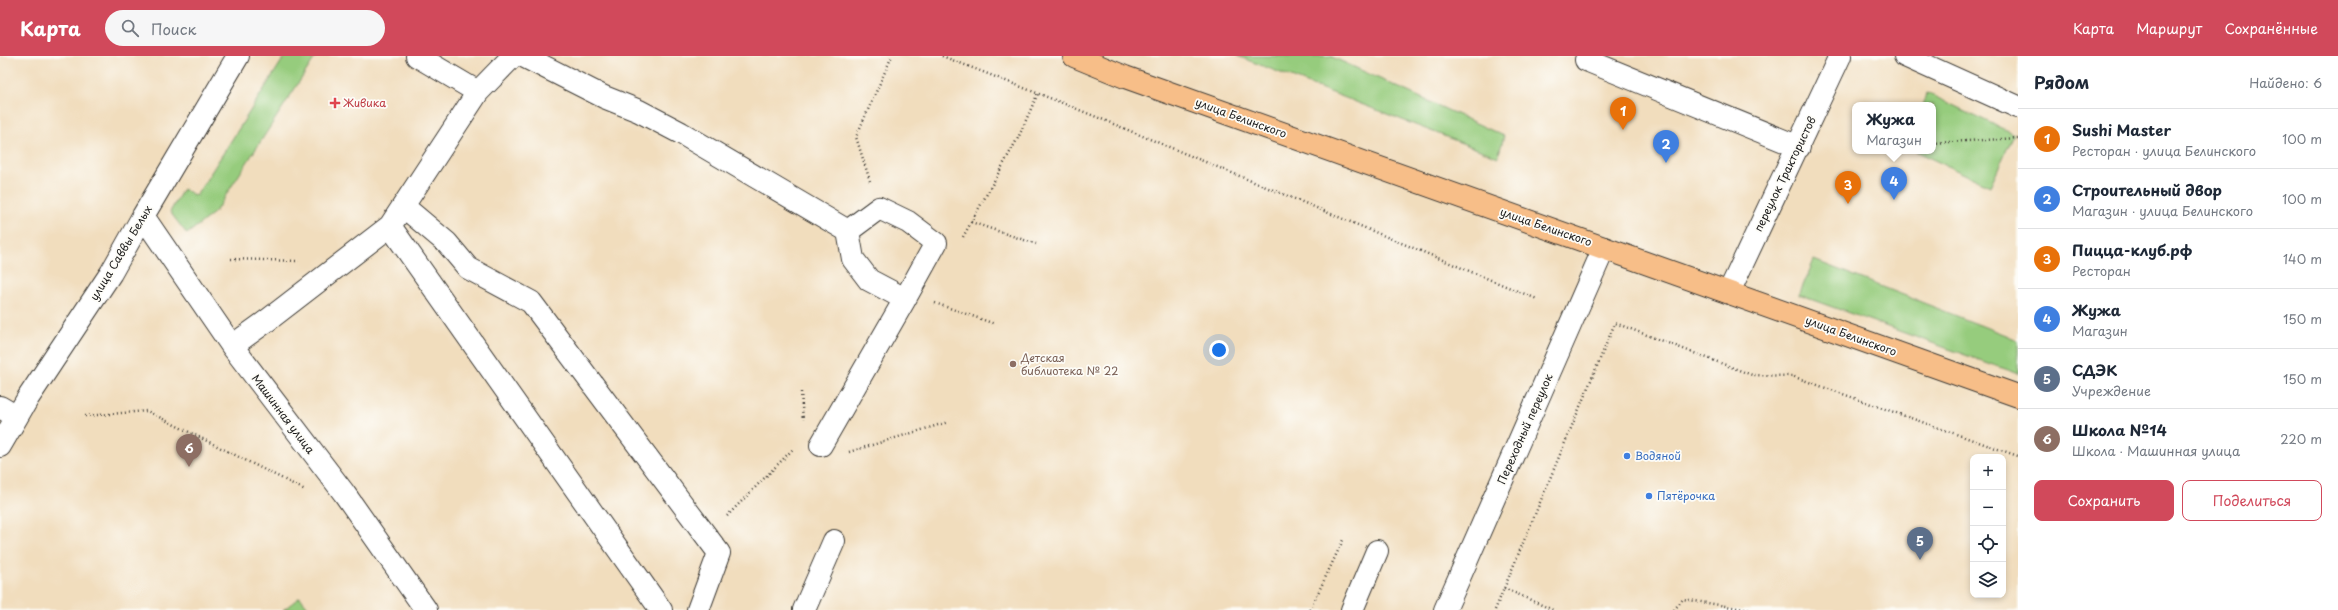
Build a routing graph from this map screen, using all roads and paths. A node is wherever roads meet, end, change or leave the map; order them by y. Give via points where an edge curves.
1 (238, 56) edge
2 (417, 56) edge
3 (513, 56) edge
4 (522, 56) edge
5 (892, 56) edge
6 (942, 56) edge
7 (1074, 56) edge
8 (1840, 56) edge
9 (1905, 56) edge
10 (1586, 60) dead end
11 (478, 92) junction
12 (2018, 107) edge
13 (2018, 138) edge
14 (1936, 143) edge
15 (1799, 147) junction
16 (404, 206) junction
17 (879, 208) junction
18 (143, 216) junction
19 (971, 222) dead end
20 (390, 226) junction
21 (848, 231) junction
22 (1036, 244) dead end
23 (1604, 248) junction
24 (231, 259) dead end
25 (343, 262) junction
26 (1729, 292) junction
27 (905, 299) junction
28 (1537, 299) dead end
29 (929, 301) dead end
30 (995, 324) dead end
31 (232, 346) junction
32 (801, 392) dead end
33 (2018, 396) edge
34 (8, 412) edge
35 (85, 416) dead end
36 (948, 422) dead end
37 (803, 423) dead end
38 (821, 445) dead end
39 (0, 446) edge
40 (843, 454) dead end
41 (2018, 456) edge
42 (344, 493) junction
43 (1344, 538) dead end
44 (834, 541) dead end
45 (1377, 551) dead end
46 (1504, 588) junction
47 (426, 610) edge
48 (660, 610) edge
49 (698, 610) edge
50 (804, 610) edge
51 (1310, 610) edge
52 (1352, 610) edge
53 (1445, 610) edge
54 (1495, 610) edge
55 (1553, 610) edge
56 (1674, 610) edge
57 (1750, 610) edge

1 - 18 street, улица Саввы Белых
2 - 11 street
3 - 11 street
4 - 21 street via 681,133
5 - 17 path via 856,137
6 - 28 path via 1073,107
7 - 23 main road, улица Белинского via 1125,77
8 - 15 street, переулок Трактористов
9 - 12 street
10 - 15 street
11 - 16 street
13 - 14 path
15 - 26 street, переулок Трактористов
16 - 20 street
16 - 49 street via 447,243 468,268 531,302 720,553
17 - 21 street
17 - 27 street via 908,222 936,243
18 - 31 street, Машинная улица
18 - 34 street, улица Саввы Белых via 111,273
19 - 22 path
20 - 25 street
20 - 48 street
21 - 27 street via 852,259 868,280
23 - 26 main road, улица Белинского
23 - 53 street, Переходный переулок
24 - 25 path
25 - 31 street
26 - 33 main road, улица Белинского
27 - 38 street
29 - 30 path
31 - 42 street, Машинная улица
32 - 37 path
34 - 39 street, улица Саввы Белых
35 - 42 path via 147,411 330,502
36 - 40 path
41 - 46 path via 1792,376 1752,375 1615,323
42 - 47 street, Машинная улица
43 - 51 path
44 - 50 street
45 - 52 street
46 - 54 path
46 - 55 path
56 - 57 path via 1683,599

